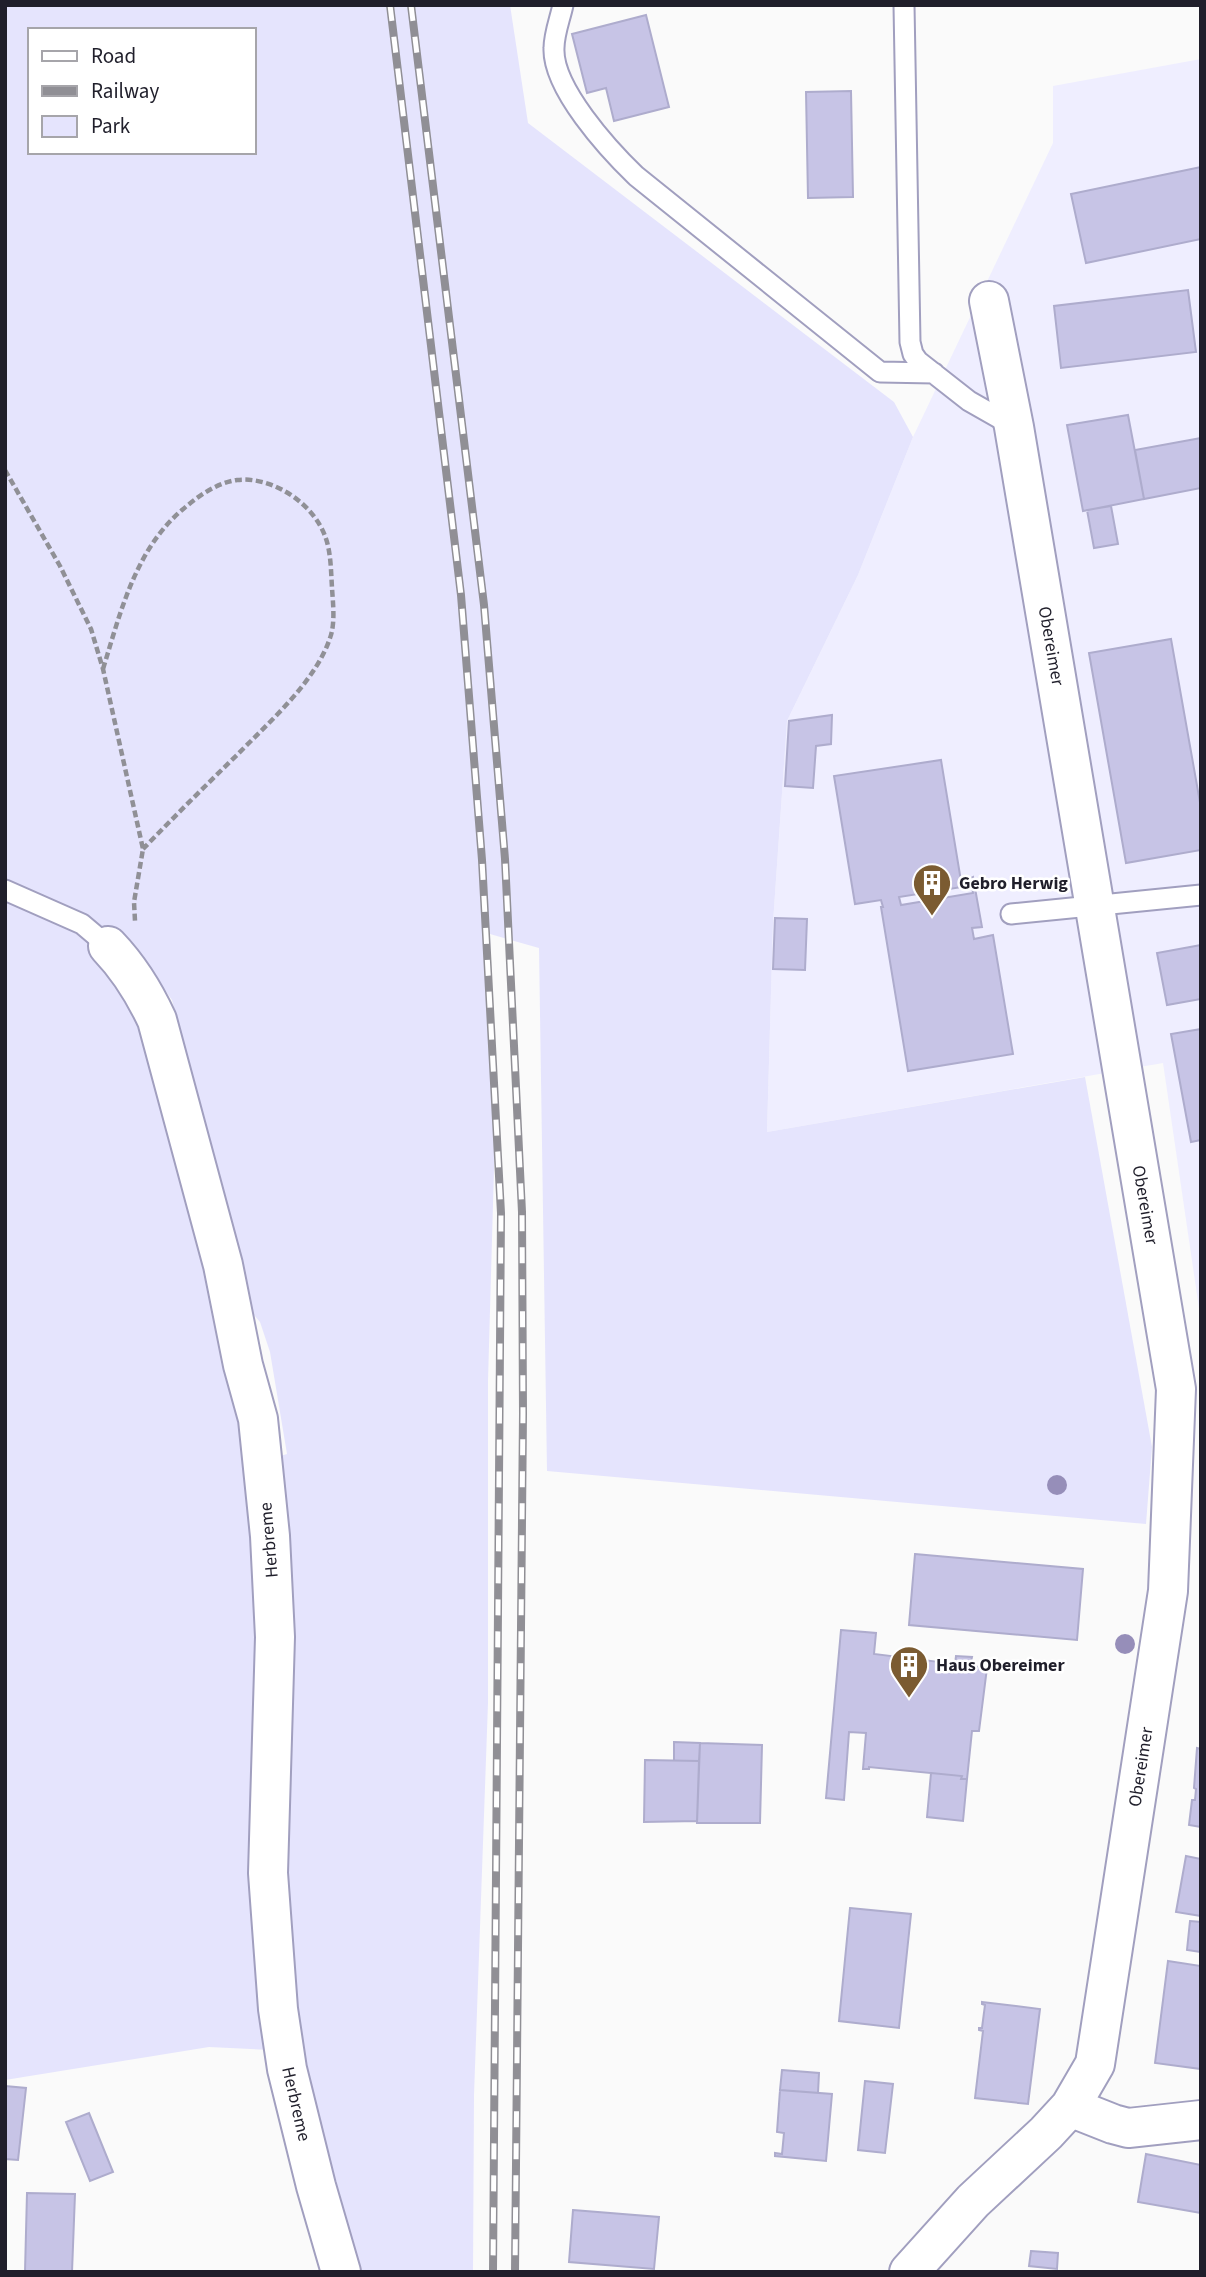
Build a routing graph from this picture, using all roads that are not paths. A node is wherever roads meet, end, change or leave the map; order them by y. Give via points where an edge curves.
1 (562, 5) edge
2 (904, 5) edge
3 (989, 301) dead end
4 (934, 373) junction
5 (1014, 427) junction
6 (5, 890) edge
7 (1201, 895) edge
8 (1095, 906) junction
9 (1011, 914) dead end
10 (122, 936) joint
11 (1188, 1386) edge
12 (1070, 2107) junction
13 (1201, 2120) edge
14 (341, 2272) edge
15 (909, 2272) edge

1 - 4 lane via 554,48 556,66 589,122 636,176 880,372
2 - 4 lane via 910,342 913,354
3 - 5 street, Obereimer
4 - 5 lane via 969,401
5 - 8 street, Obereimer
6 - 10 lane, Herbreme
7 - 8 lane
8 - 9 lane
8 - 11 street, Obereimer
10 - 14 street, Herbreme via 125,964 157,1020 223,1265 258,1419 275,1637 268,1873 278,2009 287,2070
11 - 12 street, Obereimer via 1168,1591 1096,2064
12 - 13 street via 1128,2128
12 - 15 street, Obereimer via 973,2201

